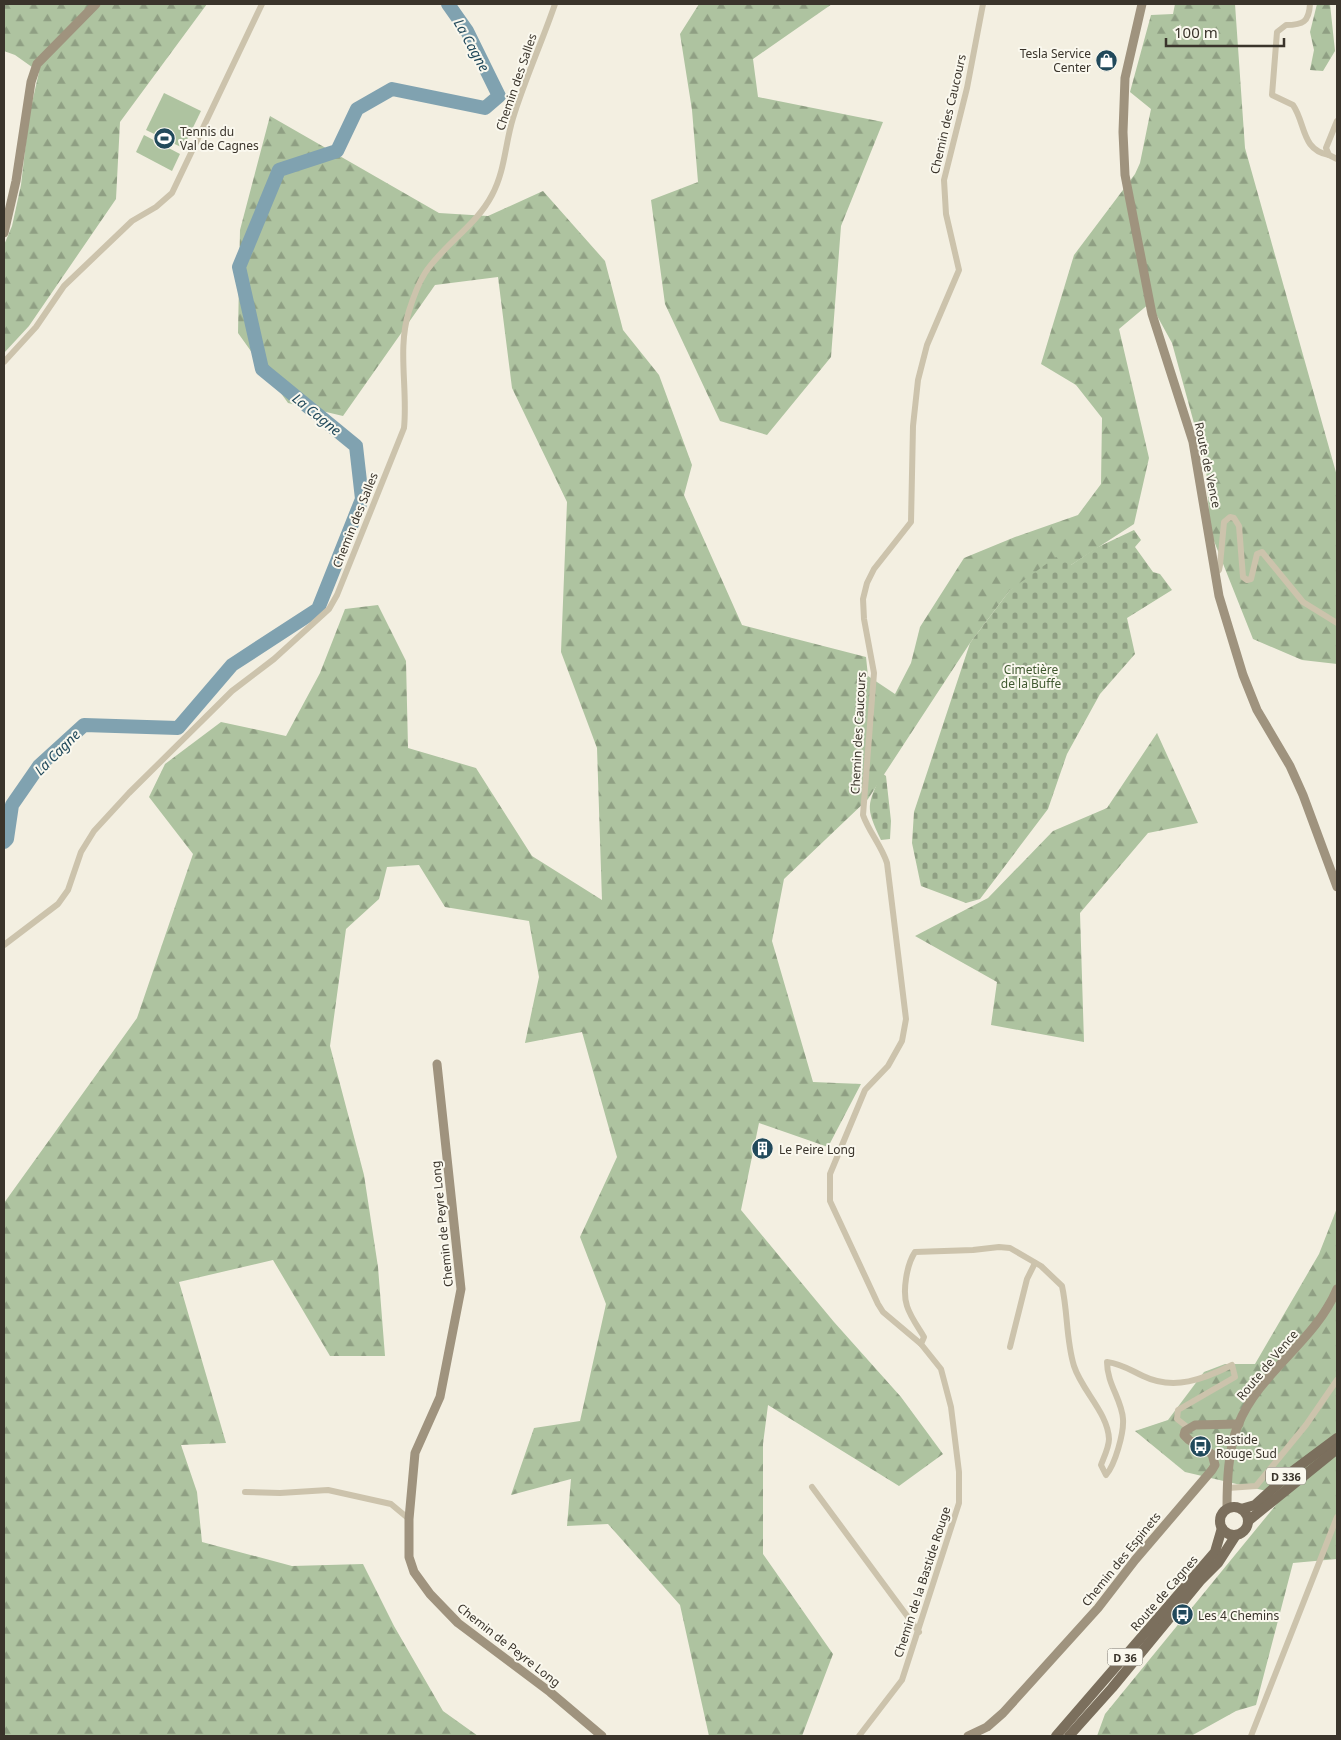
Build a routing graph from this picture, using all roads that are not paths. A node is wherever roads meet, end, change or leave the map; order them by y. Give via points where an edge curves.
1 (96, 4) edge
2 (262, 4) edge
3 (555, 4) edge
4 (983, 4) edge
5 (1142, 4) edge
6 (1310, 4) edge
7 (1337, 121) edge
8 (1329, 155) junction
9 (1337, 159) edge
10 (4, 233) edge
11 (4, 362) edge
12 (1215, 573) junction
13 (1337, 623) edge
14 (1337, 887) edge
15 (4, 945) edge
16 (437, 1064) dead end
17 (1035, 1263) junction
18 (1337, 1289) edge
19 (921, 1344) junction
20 (1010, 1347) dead end
21 (1337, 1380) edge
22 (1238, 1424) junction
23 (1185, 1431) junction
24 (1337, 1438) edge
25 (1337, 1449) edge
26 (812, 1487) dead end
27 (1228, 1490) junction
28 (245, 1492) dead end
29 (1235, 1508) junction
30 (1337, 1517) edge
31 (408, 1519) junction
32 (1248, 1521) junction
33 (1222, 1528) junction
34 (1236, 1535) junction
35 (919, 1632) junction
36 (602, 1736) edge
37 (859, 1736) edge
38 (968, 1736) edge
39 (1056, 1736) edge
40 (1069, 1736) edge
41 (1252, 1736) edge

1 - 10 street via 37,64
2 - 11 street via 172,193 132,221 64,286 36,326
3 - 15 street, Chemin des Salles via 513,119 502,172 492,195 470,225 426,271 408,313 403,366 404,428 329,609 274,660 232,691 129,793 94,831 81,852 68,890 58,904
4 - 19 street, Chemin des Caucours via 967,88 944,180 946,214 959,270 928,345 918,380 910,522 874,569 863,599 874,673 863,814 887,863 906,1020 902,1041 888,1066 865,1090 830,1174 830,1201 878,1304
5 - 12 street, Route de Vence via 1125,78 1125,175 1152,314 1193,442
6 - 8 street via 1305,23 1286,25 1277,32 1272,96 1293,105 1309,144 1320,153
7 - 8 street via 1326,148
8 - 9 street
12 - 13 street via 1220,565 1224,522 1234,518 1239,526 1243,576 1247,580 1251,578 1256,554 1262,552 1303,602
12 - 14 street, Route de Vence via 1242,675 1257,710 1300,788
16 - 31 street, Chemin de Peyre Long via 462,1289 440,1397 415,1453
17 - 19 street, Chemin de la Bastide Rouge via 1010,1248 916,1252 907,1280 906,1302 924,1337
17 - 20 street via 1027,1279
17 - 23 street, Chemin de la Bastide Rouge via 1062,1286 1066,1332 1075,1367 1104,1420 1109,1440 1101,1465 1106,1475 1112,1467 1123,1418 1107,1374 1107,1362 1120,1363 1144,1377 1164,1383 1190,1383 1232,1365 1235,1377 1178,1410 1177,1419 1186,1426
18 - 22 street, Route de Vence via 1318,1323 1262,1388
19 - 35 street, Chemin de la Bastide Rouge via 941,1369 951,1407 959,1472 959,1503
21 - 27 street via 1306,1425 1256,1486
22 - 23 street via 1195,1425
22 - 27 street, Route de Vence
23 - 38 street, Chemin des Espinets via 1188,1440 1212,1454 1215,1465 1212,1470 1098,1608 1003,1714
24 - 29 main road, D 336 via 1290,1473 1255,1505
25 - 32 main road, D 336
26 - 35 street
27 - 29 street
28 - 31 street via 328,1490 392,1504
29 - 32 main road
29 - 33 main road via 1221,1515
30 - 41 street
31 - 36 street, Chemin de Peyre Long via 409,1556 414,1572 430,1594 458,1623
32 - 34 main road via 1245,1531
33 - 34 main road via 1228,1534
33 - 39 main road, Route de Cagnes / D 36 via 1215,1552
34 - 40 main road, Route de Cagnes / D 36 via 1218,1563
35 - 37 street, Chemin de la Bastide Rouge via 902,1680

